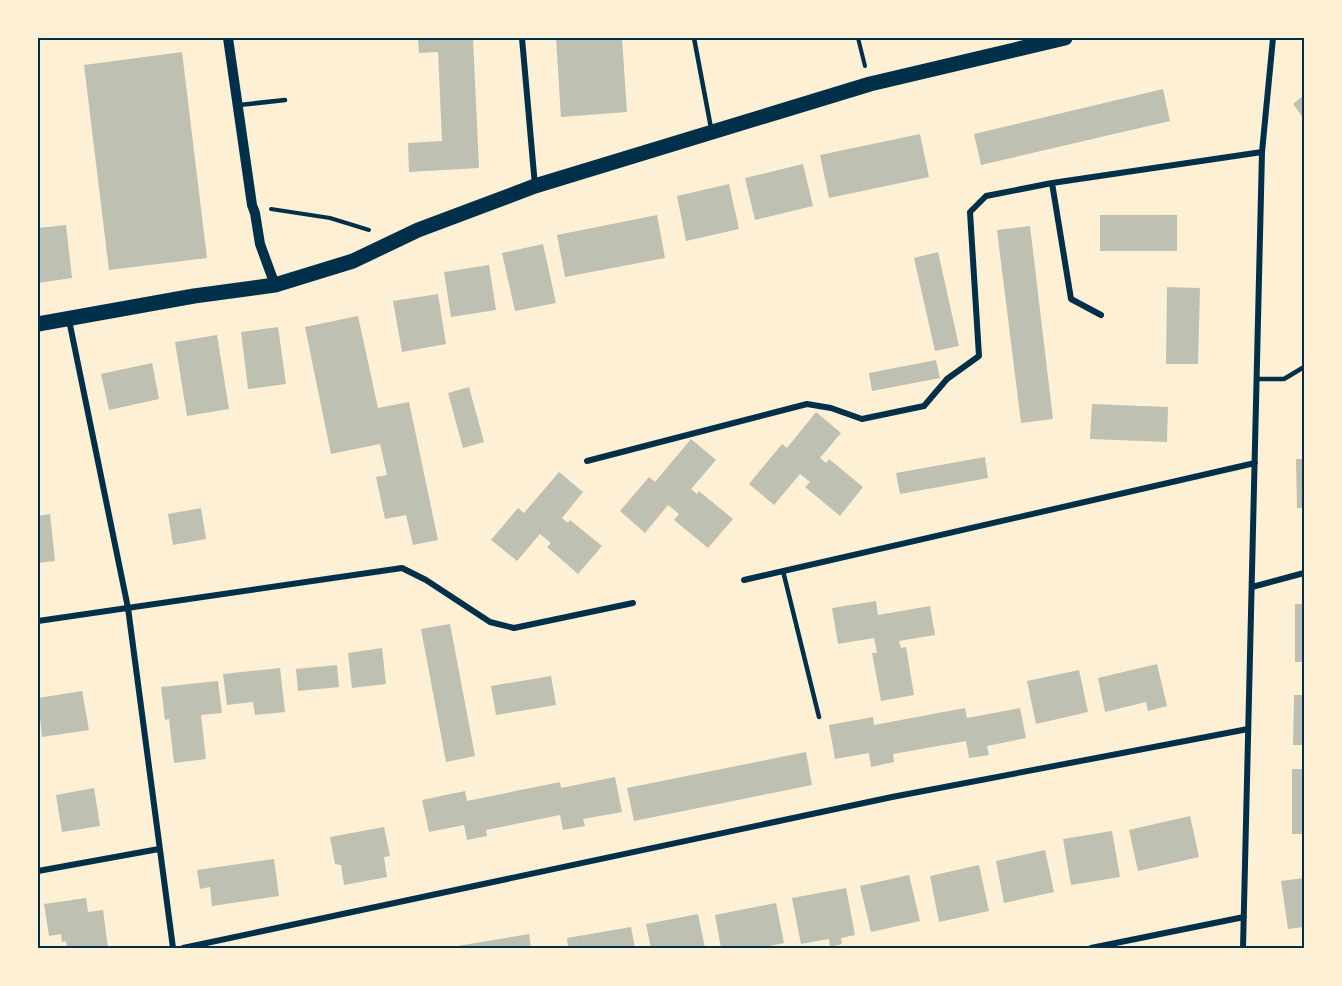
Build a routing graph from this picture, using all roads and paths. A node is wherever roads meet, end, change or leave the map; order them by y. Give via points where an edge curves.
1 (228, 38) edge
2 (522, 38) edge
3 (694, 38) edge
4 (858, 38) edge
5 (1065, 38) edge
6 (1273, 38) edge
7 (870, 84) junction
8 (285, 100) dead end
9 (236, 105) junction
10 (712, 131) junction
11 (1262, 152) junction
12 (1052, 183) junction
13 (535, 186) junction
14 (255, 213) junction
15 (384, 246) junction
16 (275, 285) junction
17 (1101, 315) dead end
18 (69, 320) junction
19 (38, 324) edge
20 (1305, 367) edge
21 (1257, 379) junction
22 (587, 460) dead end
23 (1255, 464) junction
24 (783, 571) junction
25 (1305, 573) edge
26 (744, 580) dead end
27 (1252, 586) junction
28 (633, 603) dead end
29 (128, 608) junction
30 (38, 621) edge
31 (819, 717) dead end
32 (1248, 729) junction
33 (159, 849) junction
34 (38, 871) edge
35 (1244, 917) junction
36 (173, 948) edge
37 (183, 948) edge
38 (1091, 948) edge
39 (1243, 948) edge

1 - 9 street
2 - 13 street
3 - 10 lane
4 - 7 path
5 - 7 main road
6 - 11 street
7 - 10 main road
8 - 9 lane
9 - 14 street
10 - 13 main road
11 - 12 street
11 - 21 street
12 - 17 street via 1071,299
12 - 22 street via 986,196 970,212 980,356 947,379 924,406 862,419 807,404
13 - 15 main road
14 - 15 path via 273,209 330,218 368,230
14 - 16 street via 260,244
15 - 16 main road via 353,261
16 - 18 main road
18 - 19 main road
18 - 29 street
20 - 21 lane via 1284,379
21 - 23 street
23 - 24 street
23 - 27 street
24 - 26 street
24 - 31 lane
25 - 27 street
27 - 32 street
28 - 29 street via 514,628 490,622 402,568
29 - 30 street
29 - 33 street
32 - 35 street
32 - 37 street via 892,797
33 - 34 street
33 - 36 street
35 - 38 street
35 - 39 street

